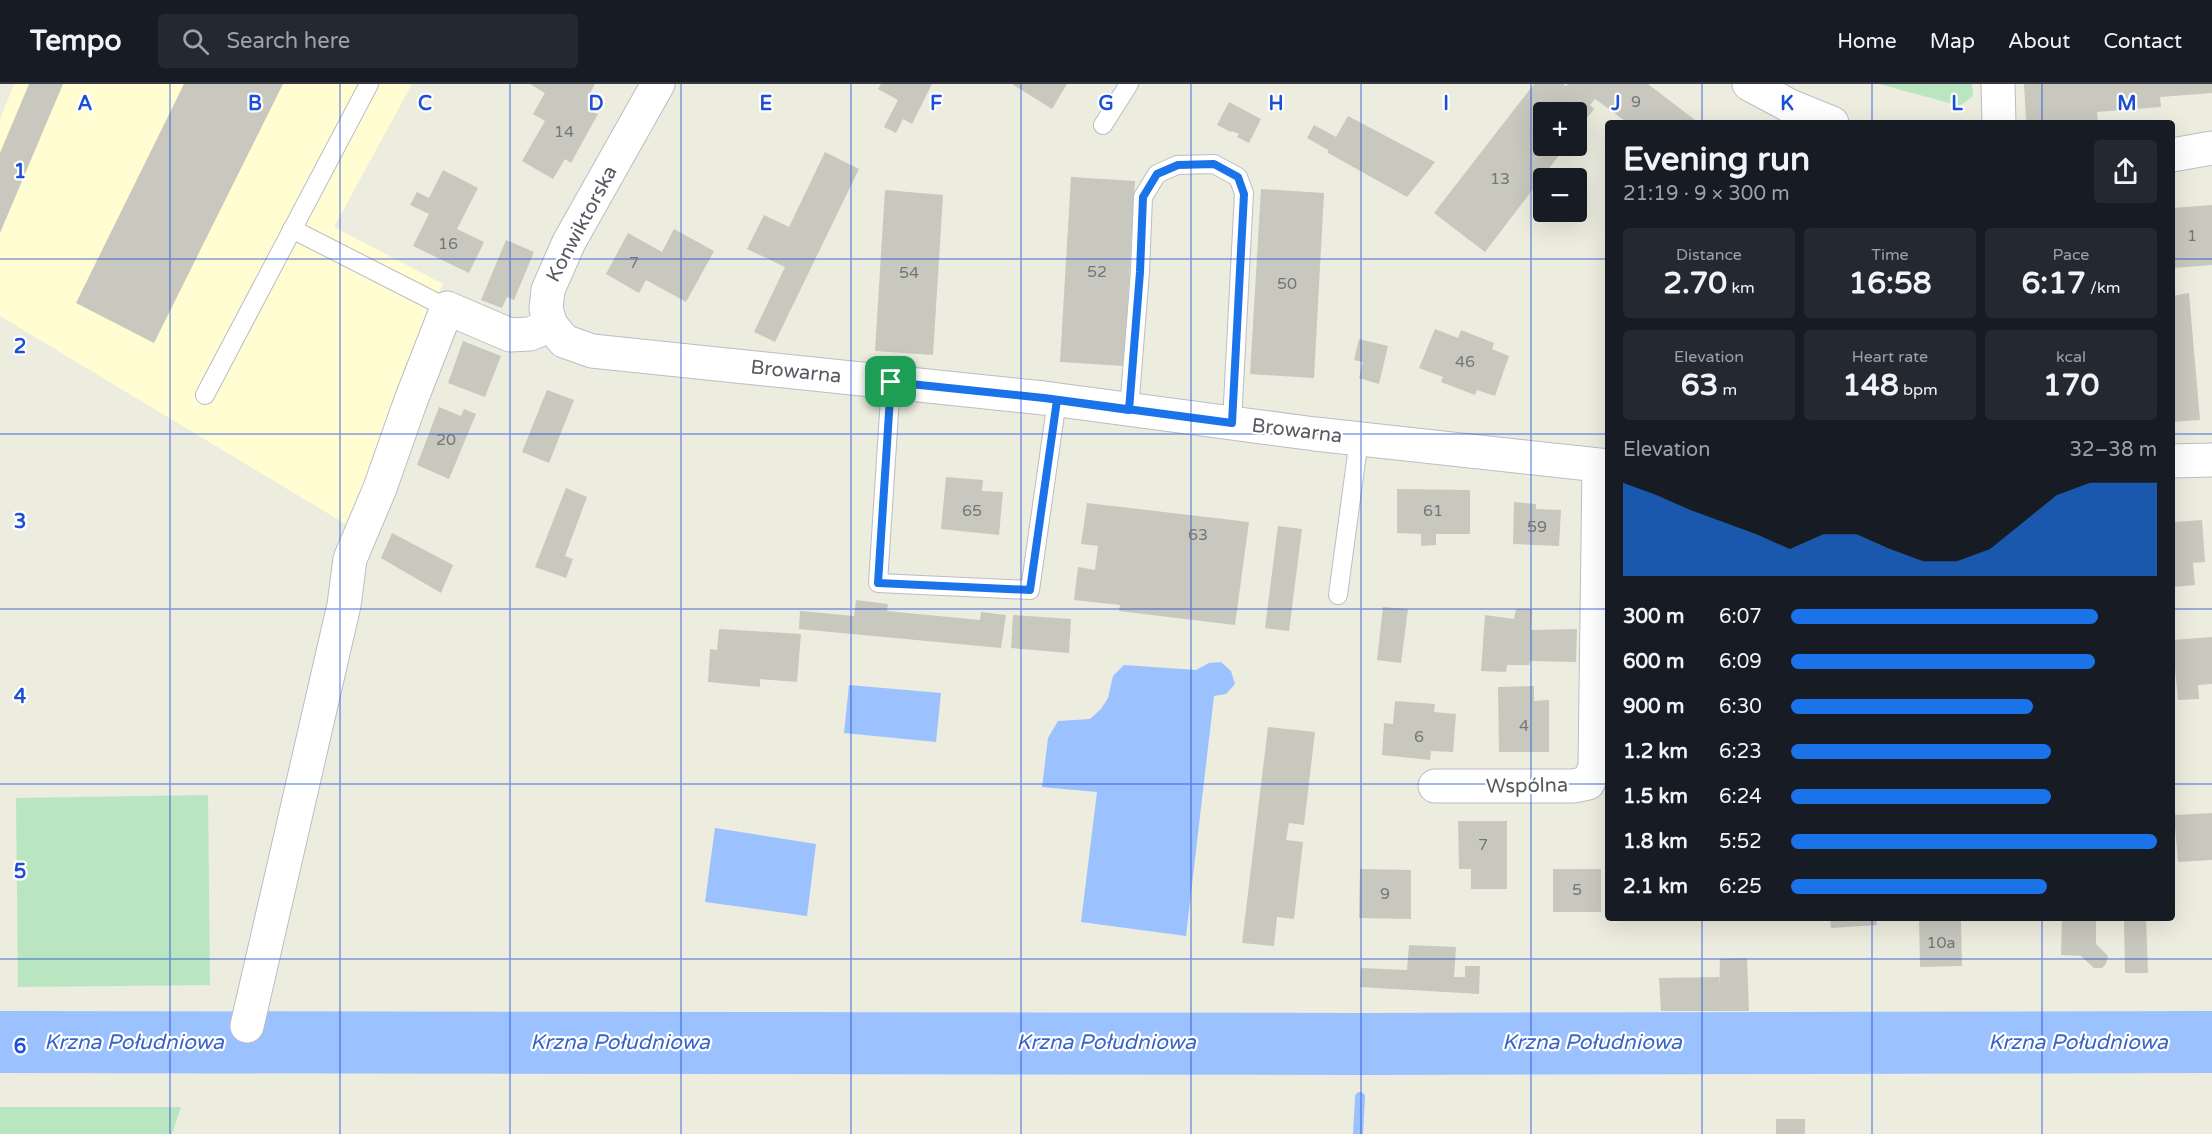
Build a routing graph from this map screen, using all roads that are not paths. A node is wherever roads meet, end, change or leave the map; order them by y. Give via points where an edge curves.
1 (369, 84) edge
2 (658, 84) edge
3 (1129, 84) edge
4 (1749, 84) edge
5 (1998, 84) edge
6 (1825, 120) edge
7 (1999, 120) edge
8 (1103, 125) dead end
9 (2212, 148) edge
10 (2175, 154) edge
11 (292, 229) junction
12 (447, 308) junction
13 (551, 326) junction
14 (891, 382) junction
15 (205, 394) dead end
16 (1057, 400) junction
17 (1129, 410) junction
18 (1232, 423) junction
19 (1359, 439) junction
20 (2212, 460) edge
21 (2175, 461) edge
22 (1604, 466) edge
23 (1338, 595) dead end
24 (1436, 786) dead end
25 (247, 1026) dead end

1 - 11 lane
2 - 13 street, Konwiktorska via 554,273 546,309
3 - 8 lane
4 - 6 street
5 - 7 street
9 - 10 street
11 - 12 lane
11 - 15 lane
12 - 13 street via 510,335 530,334
12 - 25 street via 350,559 344,605
13 - 14 street, Browarna via 564,341 592,351
14 - 16 street, Browarna
14 - 16 lane via 878,583 1030,590
16 - 17 street, Browarna
17 - 18 street, Browarna
17 - 18 lane via 1143,197 1157,174 1178,165 1214,164 1238,177 1244,194
18 - 19 street, Browarna
19 - 22 street, Browarna
19 - 23 lane
20 - 21 street
22 - 24 street, Wspólna via 1595,767 1588,783

